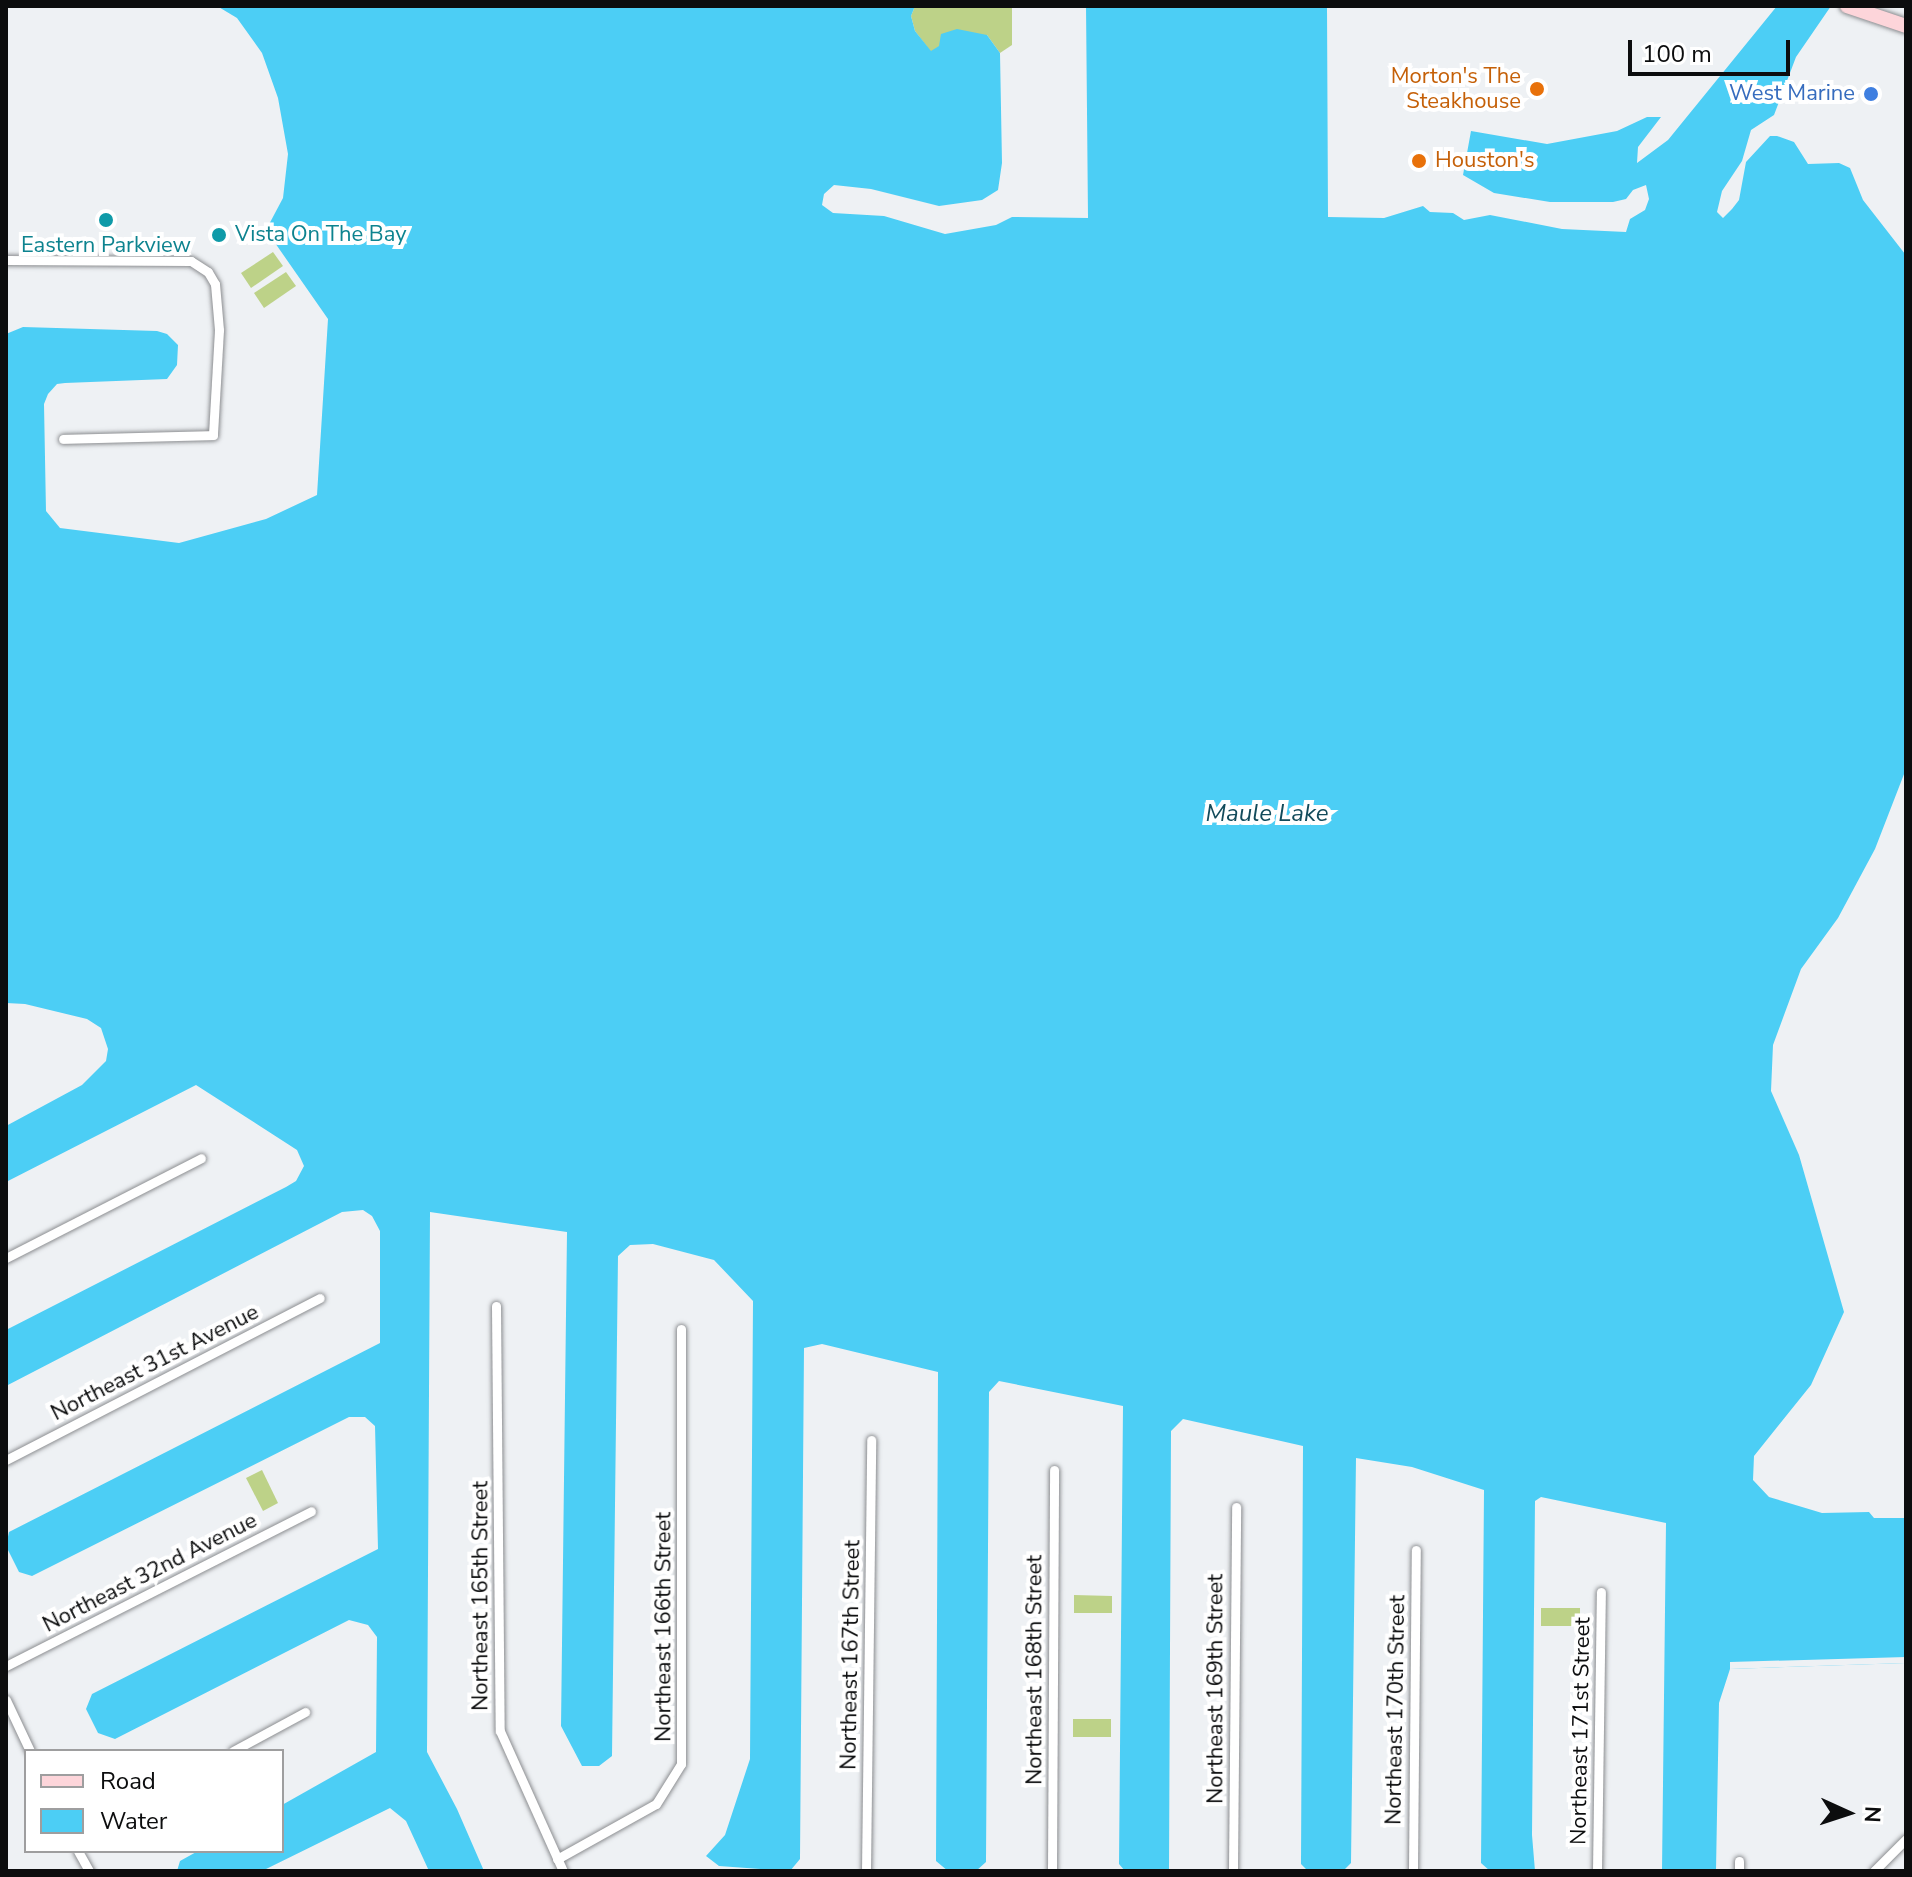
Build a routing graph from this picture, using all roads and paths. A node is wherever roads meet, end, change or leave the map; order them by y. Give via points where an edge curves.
1 (1847, 6) edge
2 (1906, 26) edge
3 (6, 260) edge
4 (63, 439) dead end
5 (201, 1158) dead end
6 (6, 1258) edge
7 (320, 1298) dead end
8 (496, 1306) dead end
9 (681, 1329) dead end
10 (871, 1440) dead end
11 (6, 1460) edge
12 (1054, 1470) dead end
13 (1236, 1507) dead end
14 (311, 1511) dead end
15 (1416, 1550) dead end
16 (1601, 1592) dead end
17 (6, 1666) edge
18 (6, 1700) edge
19 (305, 1712) dead end
20 (29, 1749) edge
21 (237, 1749) edge
22 (1906, 1839) edge
23 (79, 1853) edge
24 (557, 1859) junction
25 (89, 1871) edge
26 (563, 1871) edge
27 (866, 1871) edge
28 (1052, 1871) edge
29 (1233, 1871) edge
30 (1413, 1871) edge
31 (1597, 1871) edge
32 (1874, 1871) edge

1 - 2 main road
3 - 4 street via 191,261 215,284 219,330 213,435
5 - 6 street
7 - 11 street, Northeast 31st Avenue
8 - 24 street, Northeast 165th Street via 500,1731
9 - 24 street, Northeast 166th Street via 681,1764 656,1804
10 - 27 street, Northeast 167th Street
12 - 28 street, Northeast 168th Street
13 - 29 street, Northeast 169th Street
14 - 17 street, Northeast 32nd Avenue
15 - 30 street, Northeast 170th Street
16 - 31 street, Northeast 171st Street
18 - 20 street
19 - 21 street
22 - 32 street
23 - 25 street
24 - 26 street, Northeast 165th Street

